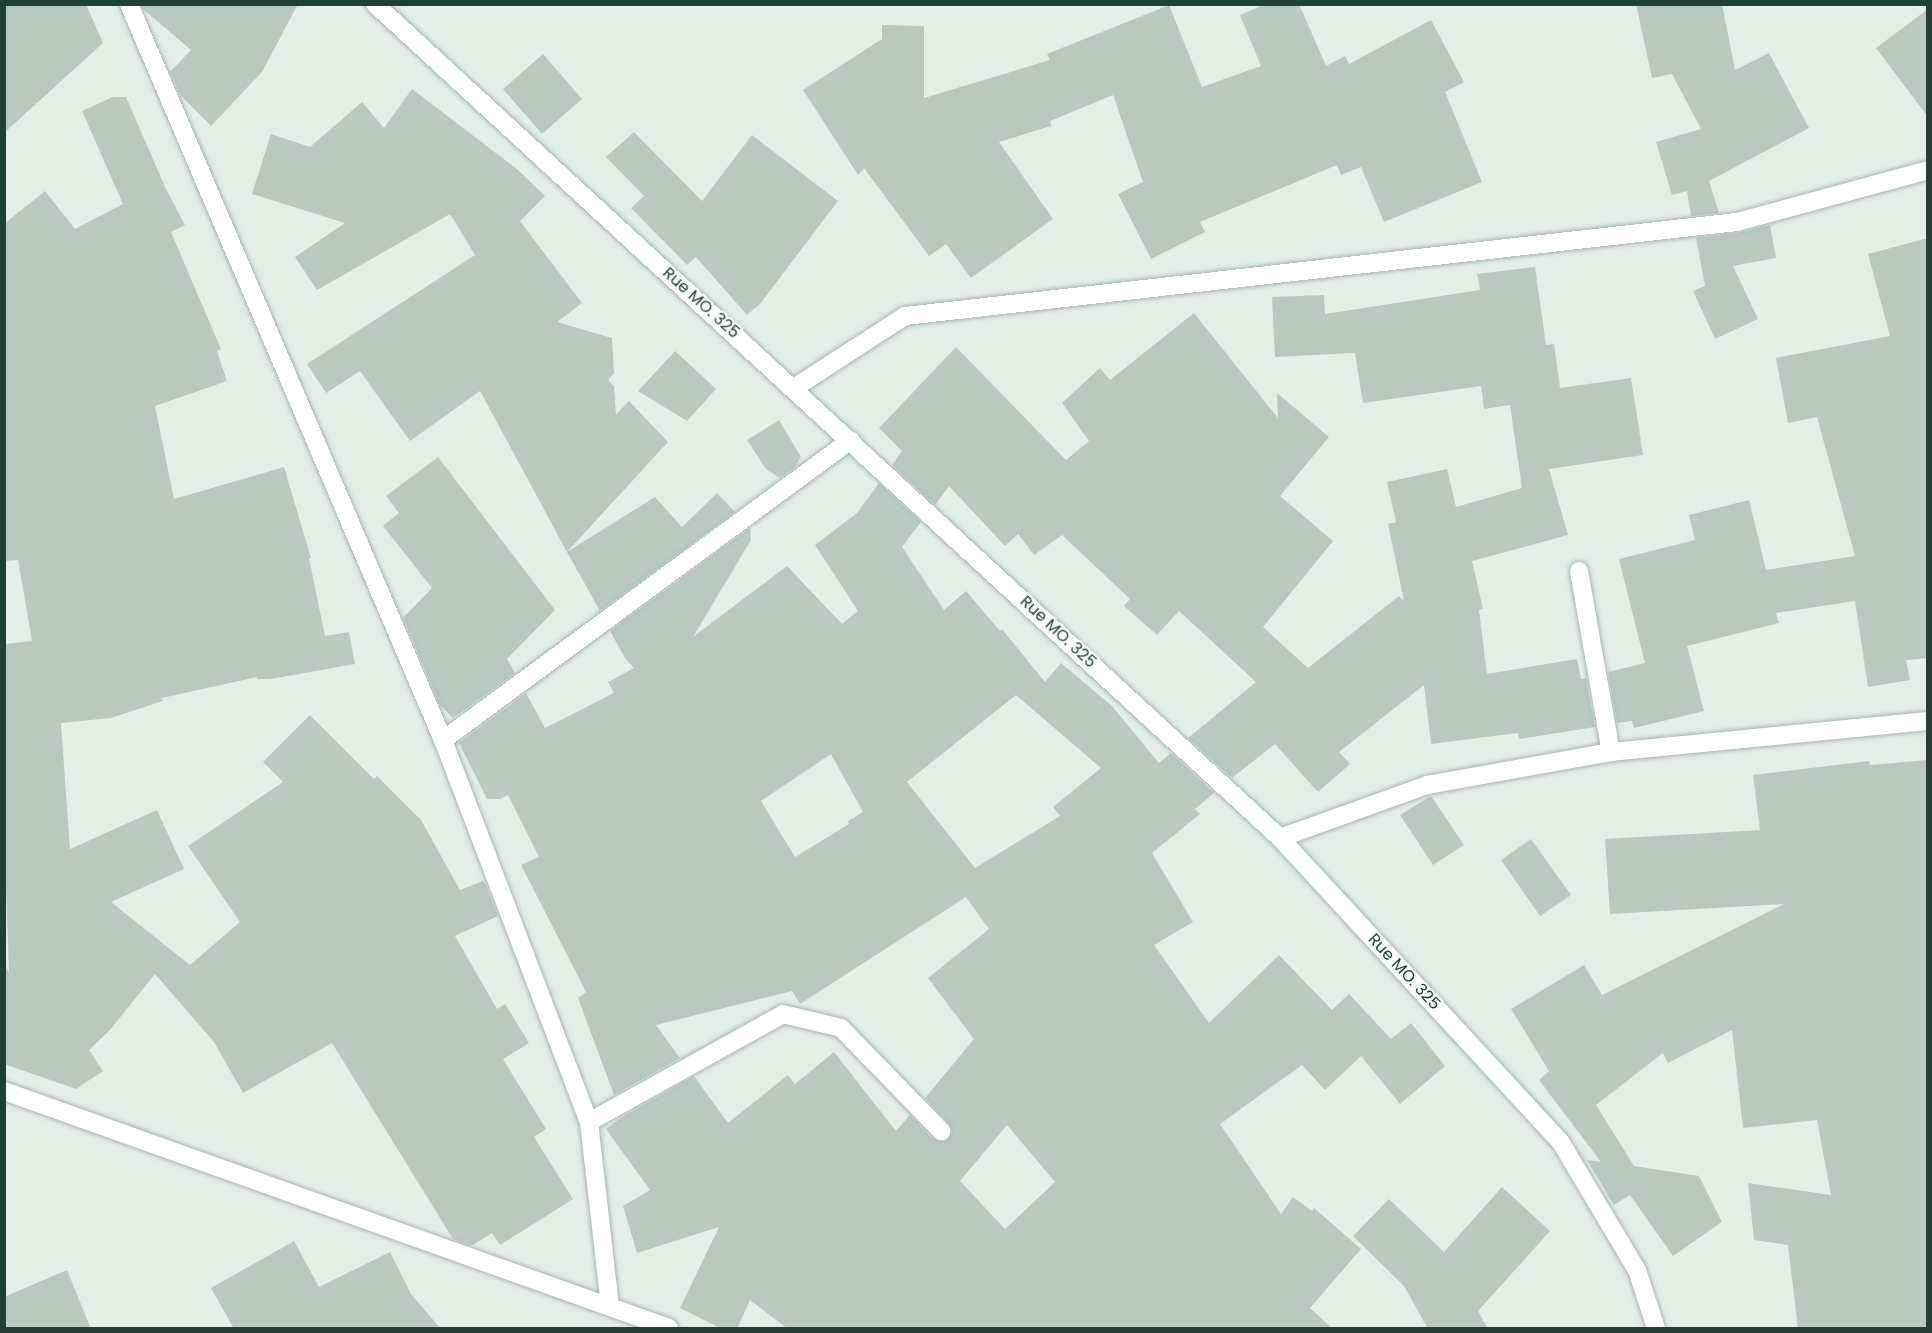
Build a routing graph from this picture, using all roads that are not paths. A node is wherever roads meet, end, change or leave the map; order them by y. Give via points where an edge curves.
1 (129, 4) edge
2 (375, 4) edge
3 (1928, 170) edge
4 (794, 388) junction
5 (851, 440) junction
6 (1579, 571) dead end
7 (1928, 721) edge
8 (443, 740) junction
9 (1611, 752) junction
10 (1280, 838) junction
11 (4, 1091) edge
12 (589, 1122) junction
13 (941, 1131) dead end
14 (610, 1305) junction
15 (669, 1329) edge
16 (1656, 1329) edge

1 - 8 street
2 - 4 street, Rue MO. 325
3 - 4 street via 1737,222 905,316
4 - 5 street, Rue MO. 325
5 - 8 street
5 - 10 street, Rue MO. 325
6 - 9 street
7 - 9 street
8 - 12 street
9 - 10 street via 1427,785
10 - 16 street, Rue MO. 325 via 1560,1142 1637,1270
11 - 14 street
12 - 13 street via 783,1014 841,1028
12 - 14 street
14 - 15 street

